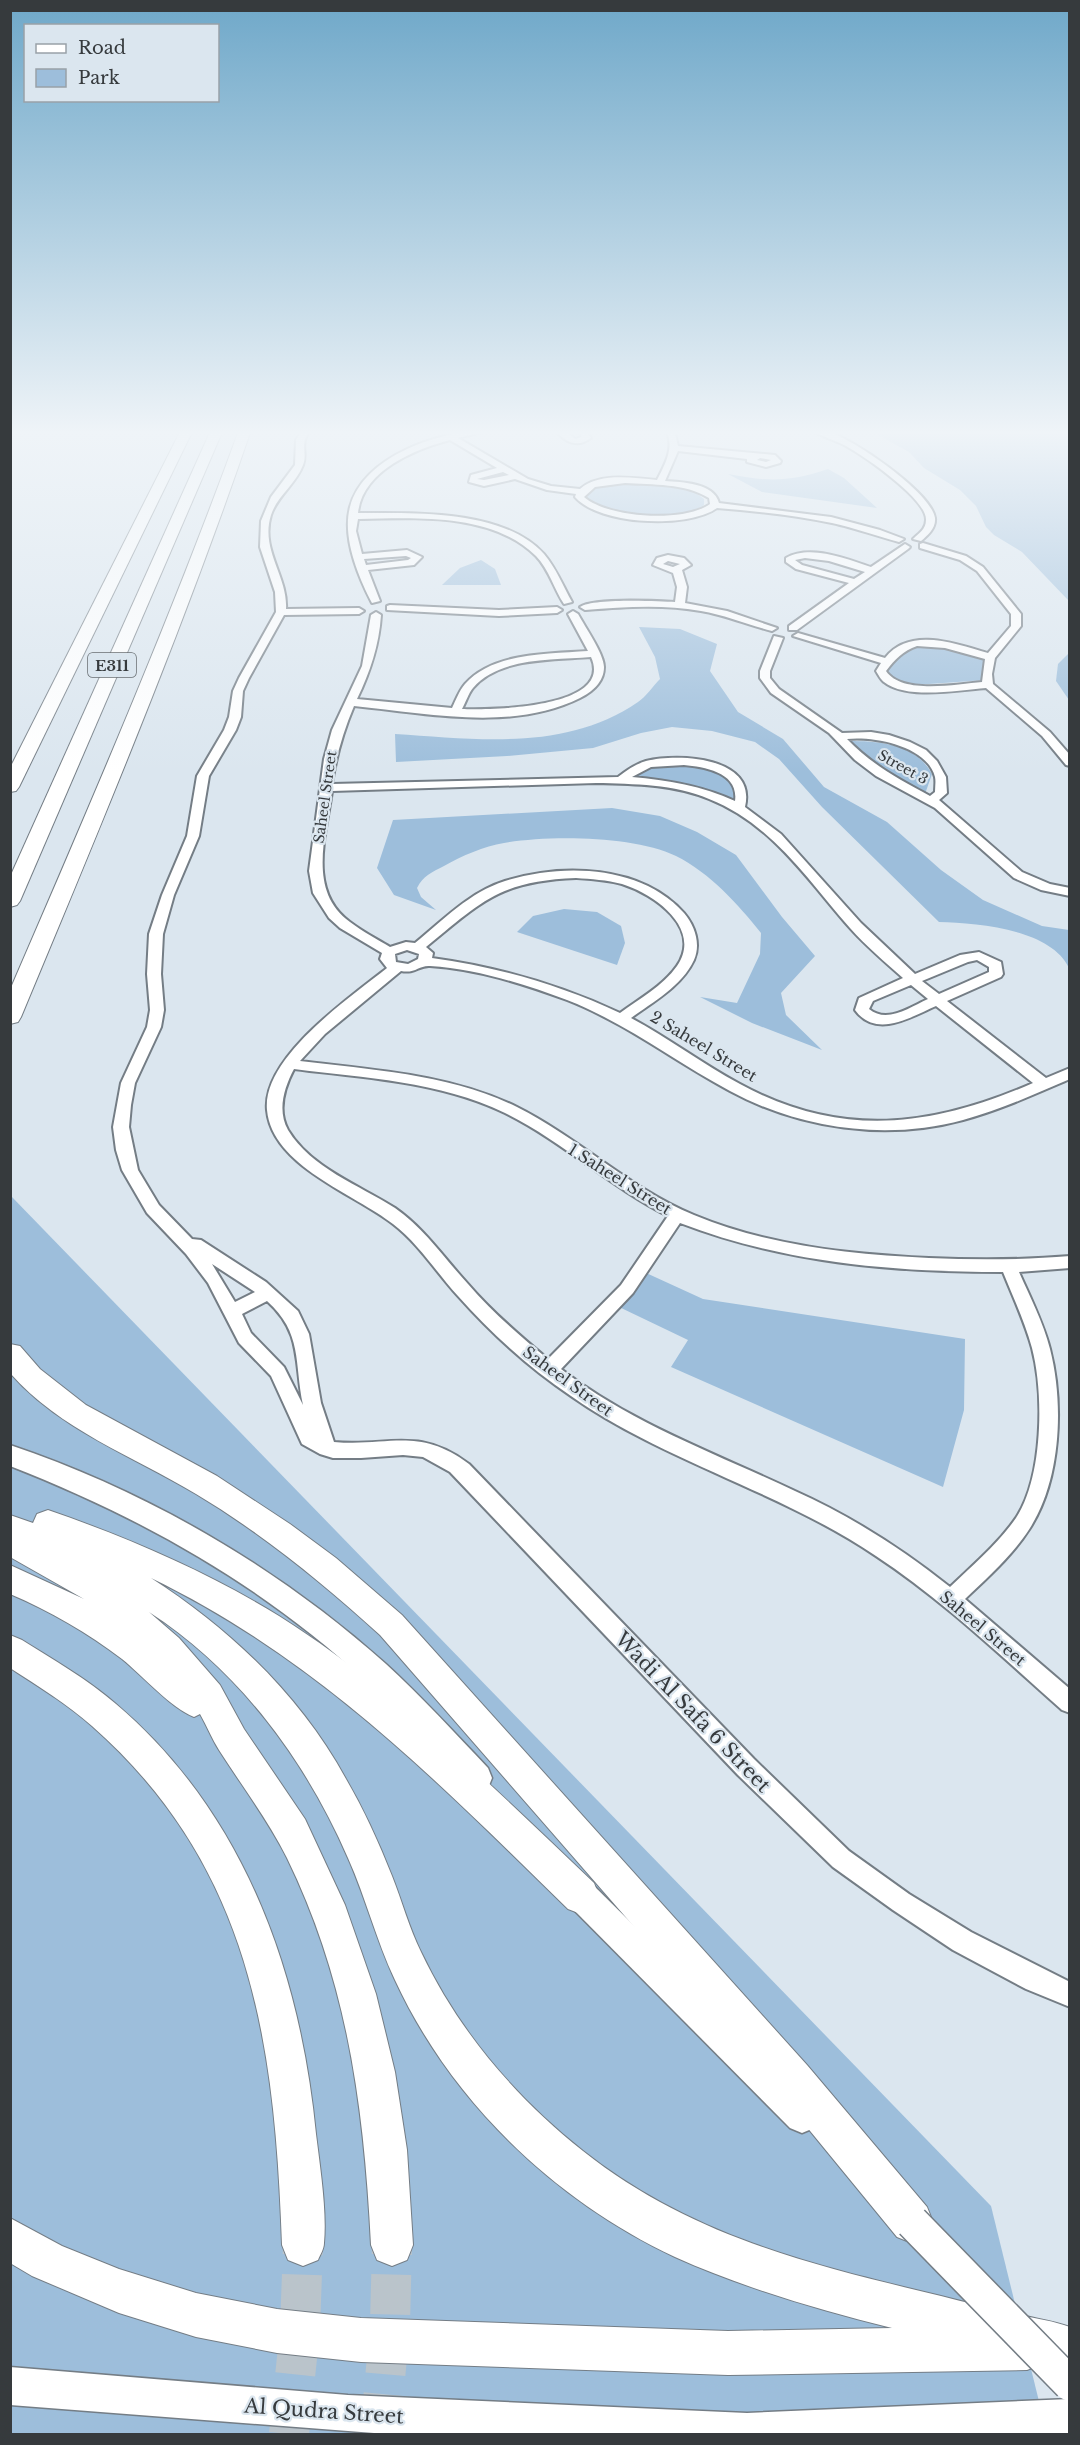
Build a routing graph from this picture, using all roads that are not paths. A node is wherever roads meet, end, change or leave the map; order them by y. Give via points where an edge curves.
1 (130, 544) edge
2 (166, 544) edge
3 (194, 544) edge
4 (205, 544) edge
5 (264, 544) edge
6 (356, 544) edge
7 (527, 544) edge
8 (901, 544) edge
9 (927, 544) edge
10 (360, 557) junction
11 (364, 568) junction
12 (677, 569) dead end
13 (873, 571) junction
14 (858, 583) junction
15 (375, 601) junction
16 (567, 602) junction
17 (179, 603) junction
18 (680, 604) junction
19 (585, 607) junction
20 (359, 608) junction
21 (390, 608) junction
22 (281, 610) junction
23 (557, 610) junction
24 (573, 614) junction
25 (375, 615) junction
26 (795, 632) junction
27 (775, 633) junction
28 (594, 654) junction
29 (990, 657) junction
30 (888, 662) junction
31 (988, 685) junction
32 (351, 702) junction
33 (456, 711) junction
34 (840, 737) junction
35 (1070, 763) edge
36 (15, 774) edge
37 (621, 780) junction
38 (10, 787) edge
39 (327, 788) junction
40 (932, 800) junction
41 (740, 808) junction
42 (1070, 892) edge
43 (10, 901) edge
44 (418, 947) junction
45 (393, 960) junction
46 (425, 961) junction
47 (913, 980) junction
48 (940, 999) junction
49 (10, 1017) edge
50 (621, 1019) junction
51 (288, 1064) junction
52 (1070, 1073) edge
53 (1044, 1084) junction
54 (677, 1215) junction
55 (170, 1227) junction
56 (1070, 1262) edge
57 (1009, 1267) junction
58 (269, 1294) junction
59 (232, 1312) junction
60 (10, 1354) edge
61 (304, 1362) junction
62 (549, 1370) junction
63 (278, 1372) junction
64 (327, 1449) junction
65 (10, 1455) edge
66 (10, 1512) edge
67 (30, 1537) edge
68 (12, 1579) edge
69 (950, 1600) junction
70 (10, 1650) edge
71 (1070, 1703) edge
72 (231, 1738) junction
73 (581, 1896) junction
74 (1070, 1995) edge
75 (912, 2222) junction
76 (10, 2239) edge
77 (303, 2245) tunnel mouth
78 (392, 2245) tunnel mouth
79 (1067, 2360) edge
80 (10, 2386) edge
81 (1070, 2418) edge

1 - 36 highway, E311
2 - 43 highway, E311
3 - 17 highway
4 - 17 highway
5 - 22 street
6 - 10 street
7 - 16 street via 539,554
8 - 13 street
9 - 29 street via 973,563 1016,614 1016,627
10 - 11 street
10 - 11 street via 417,557 411,563
11 - 15 street
12 - 18 street via 682,587
13 - 14 street
13 - 14 street via 807,554 789,560 799,567
14 - 26 street
15 - 20 street
15 - 21 street
16 - 19 street
16 - 23 street via 557,606
17 - 49 highway via 107,788
18 - 19 street
18 - 27 street via 724,612
19 - 24 street
20 - 22 street
20 - 25 street
21 - 23 street via 499,613
21 - 25 street
22 - 55 street via 238,691 230,730 203,776 193,836 156,934 154,1027 128,1083 123,1105 121,1127 130,1170 153,1209
23 - 24 street
24 - 28 street
25 - 32 street, Saheel Street via 367,666
26 - 27 street via 791,639
26 - 30 street
27 - 34 street, Street 3 via 765,671 769,684
28 - 33 street via 496,668 469,686
28 - 33 street via 600,668 595,682 569,700 508,713
29 - 30 street via 919,642 906,646
29 - 31 street via 986,666
30 - 31 street via 882,676 903,687
31 - 35 street via 1046,734
32 - 33 street
32 - 39 street, Saheel Street via 333,744
34 - 40 street, Street 3 via 880,774
34 - 40 street via 875,736 921,752 932,760 941,781 941,793
36 - 38 highway, E311
37 - 39 street
37 - 41 street via 684,788
37 - 41 street via 650,764 671,761 714,766 740,785
39 - 45 street, Saheel Street via 315,871 319,893 333,915
40 - 42 street, Street 3 via 1018,875
41 - 47 street via 783,842 853,923
44 - 45 street via 406,946
44 - 46 street via 426,953
44 - 50 street via 475,900 509,884 563,874 626,882 664,901 678,913 687,927 690,949 681,971
45 - 46 street via 410,969
45 - 51 street, Saheel Street
46 - 50 street, 2 Saheel Street via 500,973 549,988
47 - 48 street
47 - 48 street via 868,998 862,1010 872,1018 887,1021
47 - 48 street via 971,956 986,958 996,965 998,970 992,977
48 - 53 street
50 - 53 street, 2 Saheel Street via 734,1087 825,1119 886,1125 933,1122 990,1108
51 - 54 street, 1 Saheel Street via 437,1085 491,1101 538,1126 626,1186
51 - 62 street, Saheel Street via 274,1094 274,1110 278,1126 289,1142 322,1172 392,1214 441,1261 486,1314
52 - 53 street, 2 Saheel Street
54 - 57 street, 1 Saheel Street via 753,1242 831,1258
54 - 62 street via 627,1289
55 - 58 street
55 - 59 street via 215,1280
56 - 57 street, 1 Saheel Street
57 - 69 street via 1041,1349 1048,1394 1044,1455 1029,1511 1009,1540
58 - 59 street via 249,1300
58 - 61 street via 292,1316 303,1345
59 - 63 street via 245,1338
60 - 75 highway via 42,1388 69,1409 253,1514 300,1547 392,1625 793,2079
61 - 63 street
61 - 64 street via 312,1410
62 - 69 street, Saheel Street via 639,1429 857,1533
63 - 64 street via 305,1433 316,1445
64 - 74 street, Wadi Al Safa 6 Street via 416,1448 449,1460 765,1787 841,1859 962,1941
65 - 73 main road via 129,1502 196,1538 262,1580 327,1629 451,1746
66 - 67 highway
67 - 72 highway via 149,1630 209,1698
67 - 73 highway via 130,1555 223,1600 278,1633 385,1712
67 - 79 highway via 96,1562 174,1609 211,1638 278,1708 336,1794 408,1964 432,2010 461,2055 496,2097 535,2138 578,2174 678,2236 732,2259
68 - 72 highway via 114,1633 174,1681
69 - 71 street, Saheel Street
70 - 77 highway via 68,1687 122,1731 186,1805 225,1869 253,1932 276,2004 291,2079
72 - 78 highway via 267,1788 300,1846 329,1910 353,1982 372,2061 386,2148
73 - 75 main road
75 - 79 main road, bridge
76 - 79 highway via 46,2261 118,2291 196,2315 277,2331 361,2340
80 - 81 main road, Al Qudra Street via 348,2414 736,2432

